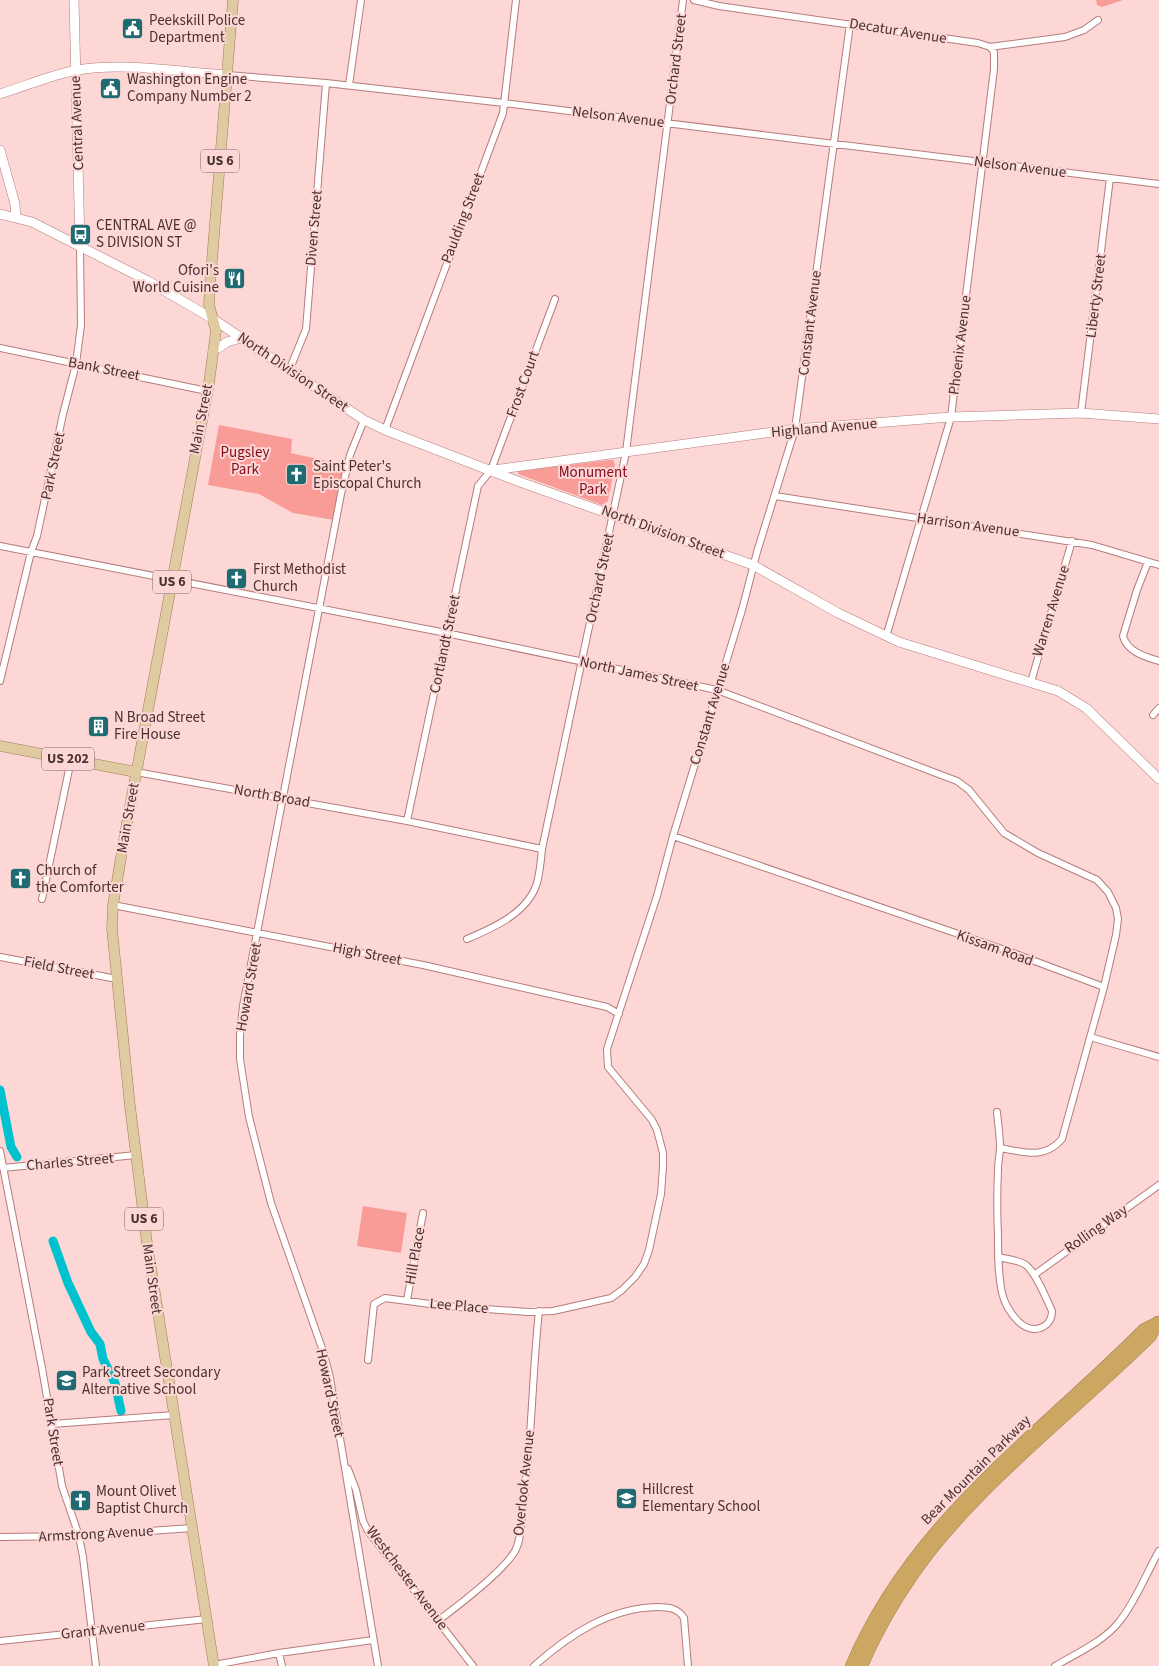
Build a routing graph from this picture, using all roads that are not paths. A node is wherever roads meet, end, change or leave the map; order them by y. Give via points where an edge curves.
1 (74, 0) edge
2 (233, 0) edge
3 (361, 0) edge
4 (516, 0) edge
5 (684, 0) edge
6 (694, 0) edge
7 (1098, 20) dead end
8 (850, 24) junction
9 (990, 47) junction
10 (75, 70) junction
11 (227, 75) junction
12 (326, 83) junction
13 (349, 86) junction
14 (0, 94) edge
15 (504, 103) junction
16 (668, 124) junction
17 (833, 144) junction
18 (0, 150) edge
19 (982, 163) junction
20 (1110, 178) junction
21 (1159, 184) edge
22 (0, 214) edge
23 (16, 218) junction
24 (80, 246) junction
25 (555, 298) dead end
26 (213, 319) junction
27 (240, 338) junction
28 (0, 348) edge
29 (213, 350) junction
30 (76, 364) junction
31 (289, 371) junction
32 (207, 391) junction
33 (1081, 413) junction
34 (951, 417) junction
35 (1159, 419) edge
36 (364, 420) junction
37 (795, 429) junction
38 (385, 430) junction
39 (626, 452) junction
40 (491, 470) junction
41 (775, 496) junction
42 (614, 515) junction
43 (922, 518) junction
44 (1072, 541) junction
45 (0, 546) edge
46 (31, 552) junction
47 (1148, 562) junction
48 (753, 565) junction
49 (1159, 566) edge
50 (172, 580) junction
51 (320, 609) junction
52 (446, 634) junction
53 (886, 637) junction
54 (581, 661) junction
55 (1159, 661) edge
56 (0, 682) edge
57 (1031, 682) junction
58 (717, 690) junction
59 (1159, 708) edge
60 (1153, 715) dead end
61 (0, 746) edge
62 (71, 760) junction
63 (136, 772) junction
64 (1159, 780) edge
65 (284, 798) junction
66 (407, 821) junction
67 (673, 836) junction
68 (542, 849) junction
69 (42, 899) dead end
70 (113, 905) junction
71 (258, 934) junction
72 (467, 939) dead end
73 (0, 956) edge
74 (117, 979) junction
75 (1104, 987) junction
76 (619, 1014) junction
77 (1090, 1037) junction
78 (1159, 1057) edge
79 (997, 1112) dead end
80 (1000, 1148) junction
81 (0, 1151) edge
82 (136, 1155) junction
83 (3, 1168) junction
84 (1159, 1185) edge
85 (423, 1213) dead end
86 (998, 1257) junction
87 (1034, 1275) junction
88 (407, 1300) junction
89 (539, 1311) junction
90 (1158, 1321) edge
91 (368, 1360) dead end
92 (174, 1416) junction
93 (52, 1424) junction
94 (342, 1456) junction
95 (192, 1528) junction
96 (78, 1536) junction
97 (0, 1537) edge
98 (1159, 1551) edge
99 (1156, 1562) edge
100 (207, 1619) junction
101 (439, 1620) junction
102 (92, 1631) junction
103 (373, 1640) junction
104 (0, 1641) edge
105 (279, 1653) junction
106 (96, 1666) edge
107 (214, 1666) edge
108 (282, 1666) edge
109 (378, 1666) edge
110 (474, 1666) edge
111 (534, 1666) edge
112 (688, 1666) edge
113 (851, 1666) edge
114 (862, 1666) edge
115 (1055, 1666) edge

1 - 10 street, Central Avenue
2 - 11 main road, Main Street / US 6
3 - 13 street
4 - 15 street, Paulding Street
5 - 16 street, Orchard Street
6 - 8 street, Decatur Avenue
7 - 9 street, Decatur Avenue via 1065,37
8 - 9 street, Decatur Avenue
8 - 17 street, Constant Avenue
9 - 19 street, Phoenix Avenue via 994,52 994,68
10 - 11 street, Nelson Avenue via 121,67
10 - 14 street, Nelson Avenue
10 - 24 street, Central Avenue
11 - 12 street, Nelson Avenue
11 - 26 main road, Main Street / US 6 via 210,285
12 - 13 street, Nelson Avenue
12 - 31 street, Diven Street via 306,329
13 - 15 street, Nelson Avenue
15 - 16 street, Nelson Avenue
15 - 38 street, Paulding Street
16 - 17 street, Nelson Avenue
16 - 39 street, Orchard Street
17 - 19 street, Nelson Avenue
17 - 37 street, Constant Avenue
18 - 23 street
19 - 20 street, Nelson Avenue
19 - 34 street, Phoenix Avenue
20 - 21 street, Nelson Avenue
20 - 33 street, Liberty Street
22 - 23 street, North Division Street
23 - 24 street, North Division Street via 32,222
24 - 26 street, North Division Street
24 - 30 street, Park Street via 81,324
25 - 40 street, Frost Court
26 - 27 street, North Division Street
26 - 29 main road, Main Street / US 6 via 216,331
27 - 29 street
27 - 31 street, North Division Street
28 - 30 street, Bank Street
29 - 32 main road, Main Street / US 6
30 - 32 street, Bank Street
30 - 46 street, Park Street via 38,536
31 - 36 street, North Division Street
32 - 50 main road, Main Street / US 6
33 - 34 street, Highland Avenue
33 - 35 street, Highland Avenue
34 - 37 street, Highland Avenue
34 - 43 street, Phoenix Avenue
36 - 38 street, North Division Street
36 - 51 street, Howard Street via 350,454
37 - 39 street, Highland Avenue
37 - 41 street, Constant Avenue
38 - 40 street, North Division Street
39 - 40 street, Highland Avenue
39 - 42 street, Orchard Street
40 - 42 street, North Division Street
40 - 52 street, Cortlandt Street via 478,486
41 - 43 street, Harrison Avenue
41 - 48 street, Constant Avenue
42 - 48 street, North Division Street
42 - 54 street, Orchard Street
43 - 44 street, Harrison Avenue
43 - 53 street, Phoenix Avenue
44 - 47 street, Harrison Avenue
44 - 57 street, Warren Avenue
45 - 46 street, North James Street
46 - 50 street, North James Street
46 - 56 street, Park Street
47 - 49 street, Harrison Avenue
47 - 55 street via 1124,630 1125,642 1132,650
48 - 53 street, North Division Street
48 - 58 street, Constant Avenue
50 - 51 street, North James Street
50 - 63 main road, Main Street / US 6
51 - 52 street, North James Street
51 - 65 street, Howard Street
52 - 54 street, North James Street
52 - 66 street, Cortlandt Street
53 - 57 street, North Division Street
54 - 58 street, North James Street
54 - 68 street, Orchard Street
57 - 64 street, North Division Street via 1058,691 1086,708
58 - 67 street, Constant Avenue
58 - 75 street, North James Street via 957,781 969,790 1004,833 1038,853 1097,880 1113,899 1118,919
59 - 60 street
61 - 62 main road, North Broad / US 202
62 - 63 main road, North Broad / US 202
62 - 69 street
63 - 65 street, North Broad
63 - 70 main road, Main Street / US 6
65 - 66 street, North Broad
65 - 71 street, Howard Street
66 - 68 street, North Broad
67 - 75 street, Kissam Road
67 - 76 street, Constant Avenue
68 - 72 street, Orchard Street via 537,884 525,905
70 - 71 street, High Street
70 - 74 main road, Main Street / US 6
71 - 76 street, High Street via 423,965 607,1007
71 - 94 street, Howard Street via 243,1006 239,1046 241,1069 249,1117 271,1203 324,1354
73 - 74 street, Field Street
74 - 82 main road, Main Street / US 6
75 - 77 street
76 - 89 street, Constant Avenue via 607,1049 608,1067 652,1120 663,1153 661,1194 649,1250 635,1278 611,1298
77 - 78 street
77 - 80 street via 1062,1139 1049,1151 1040,1153
79 - 80 street
80 - 86 street
81 - 83 street, Park Street
82 - 83 street, Charles Street
82 - 92 main road, Main Street / US 6 via 151,1276
83 - 93 street, Park Street
84 - 87 street, Rolling Way
85 - 88 street, Hill Place
86 - 87 street via 1021,1262
86 - 87 street via 1006,1305 1018,1322 1037,1330 1050,1322 1052,1311
88 - 89 street, Lee Place via 445,1306
88 - 91 street, Lee Place via 385,1298 374,1304
89 - 101 street, Overlook Avenue via 526,1487 515,1550 489,1579
90 - 113 highway, Bear Mountain Parkway via 1144,1330 993,1470 951,1513 897,1582 873,1620
90 - 114 highway, Bear Mountain Parkway via 1145,1342 988,1488 948,1530 897,1599
92 - 93 street
92 - 95 main road, Main Street / US 6
93 - 96 street, Park Street via 62,1486
94 - 101 street, Westchester Avenue via 368,1531
94 - 103 street, Howard Street
95 - 96 street, Armstrong Avenue
95 - 100 main road, Main Street / US 6
96 - 97 street, Armstrong Avenue
96 - 102 street, Park Street
98 - 99 street
99 - 115 street via 1118,1623 1092,1645
100 - 102 street, Grant Avenue
100 - 107 main road, Main Street / US 6
101 - 110 street, Westchester Avenue
102 - 104 street, Grant Avenue
102 - 106 street, Park Street
103 - 105 street
103 - 109 street, Howard Street
105 - 107 street
105 - 108 street
111 - 112 street via 568,1639 598,1621 624,1611 661,1607 676,1610 684,1618

